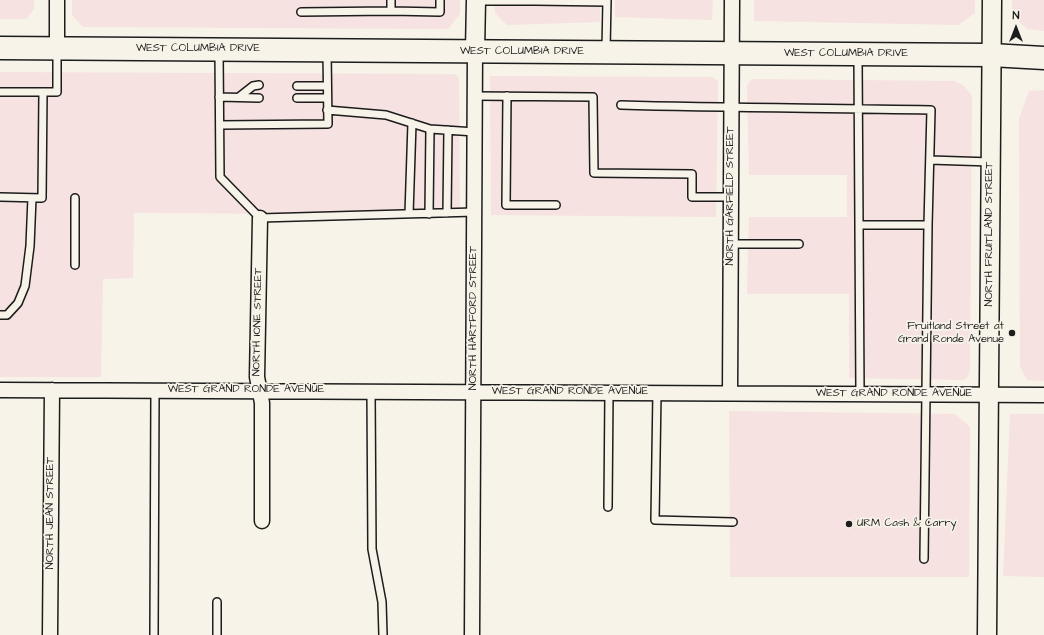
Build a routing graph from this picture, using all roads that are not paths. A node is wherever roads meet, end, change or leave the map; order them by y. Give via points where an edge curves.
1 (57, 0) edge
2 (391, 0) edge
3 (440, 0) edge
4 (476, 0) edge
5 (732, 0) edge
6 (992, 0) edge
7 (535, 1) edge
8 (607, 1) edge
9 (391, 11) junction
10 (301, 12) dead end
11 (0, 48) edge
12 (57, 48) junction
13 (219, 49) junction
14 (327, 50) junction
15 (475, 51) junction
16 (606, 52) junction
17 (731, 53) junction
18 (858, 54) junction
19 (991, 55) junction
20 (1044, 58) edge
21 (259, 85) dead end
22 (297, 86) dead end
23 (327, 86) junction
24 (0, 92) edge
25 (43, 92) junction
26 (475, 96) junction
27 (506, 96) junction
28 (219, 97) junction
29 (239, 97) junction
30 (259, 98) dead end
31 (297, 98) dead end
32 (327, 98) junction
33 (621, 105) dead end
34 (731, 108) junction
35 (858, 109) junction
36 (328, 110) junction
37 (412, 123) junction
38 (220, 125) junction
39 (430, 129) junction
40 (448, 130) junction
41 (475, 132) junction
42 (930, 160) junction
43 (991, 162) junction
44 (0, 197) edge
45 (731, 197) junction
46 (32, 198) junction
47 (75, 198) dead end
48 (556, 205) dead end
49 (475, 212) junction
50 (447, 213) junction
51 (409, 214) junction
52 (429, 214) junction
53 (260, 218) junction
54 (858, 225) junction
55 (928, 225) junction
56 (731, 244) junction
57 (799, 244) dead end
58 (75, 265) dead end
59 (0, 316) edge
60 (0, 390) edge
61 (52, 390) junction
62 (155, 390) junction
63 (260, 391) junction
64 (371, 391) junction
65 (474, 391) junction
66 (609, 392) junction
67 (656, 392) junction
68 (730, 393) junction
69 (860, 393) junction
70 (926, 394) junction
71 (989, 394) junction
72 (1044, 395) edge
73 (608, 507) dead end
74 (262, 521) dead end
75 (733, 522) dead end
76 (924, 559) dead end
77 (217, 602) dead end
78 (50, 635) edge
79 (154, 635) edge
80 (217, 635) edge
81 (383, 635) edge
82 (472, 635) edge
83 (988, 635) edge

1 - 12 street
2 - 9 lane
3 - 9 lane via 440,12
4 - 7 lane
4 - 15 street, NORTH HARTFORD STREET
5 - 17 street, NORTH GARFIELD STREET
6 - 19 street, NORTH FRUITLAND STREET
7 - 8 lane
8 - 16 lane
9 - 10 lane
11 - 12 main road, WEST COLUMBIA DRIVE
12 - 13 main road, WEST COLUMBIA DRIVE
12 - 25 lane via 57,92
13 - 14 main road, WEST COLUMBIA DRIVE
13 - 28 lane
14 - 15 main road, WEST COLUMBIA DRIVE
14 - 23 lane
15 - 16 main road, WEST COLUMBIA DRIVE
15 - 26 street, NORTH HARTFORD STREET
16 - 17 main road, WEST COLUMBIA DRIVE
17 - 18 main road, WEST COLUMBIA DRIVE
17 - 34 street, NORTH GARFIELD STREET
18 - 19 main road, WEST COLUMBIA DRIVE
18 - 35 lane
19 - 20 main road, WEST COLUMBIA DRIVE
19 - 43 street, NORTH FRUITLAND STREET
21 - 29 lane via 253,86
22 - 23 lane
23 - 32 lane
24 - 25 lane
25 - 46 lane via 42,198
26 - 27 lane
26 - 41 street, NORTH HARTFORD STREET
27 - 45 lane via 593,97 594,173 692,174 692,197
27 - 48 lane via 506,205
28 - 29 lane
28 - 38 lane
29 - 30 lane
31 - 32 lane
32 - 36 lane
33 - 34 lane
34 - 35 lane
34 - 45 street, NORTH GARFIELD STREET
35 - 42 lane via 931,110
35 - 54 lane
36 - 37 lane via 386,115
36 - 38 lane via 328,124
37 - 39 lane
37 - 51 lane
38 - 53 lane via 220,177
39 - 40 lane
39 - 52 lane
40 - 41 lane
40 - 50 lane
41 - 49 street, NORTH HARTFORD STREET
42 - 43 lane
42 - 55 lane
43 - 71 street, NORTH FRUITLAND STREET
44 - 46 lane
45 - 56 street, NORTH GARFIELD STREET
46 - 59 lane via 25,286 18,303 7,315
47 - 58 lane
49 - 50 lane
49 - 65 street, NORTH HARTFORD STREET
50 - 52 lane
51 - 52 lane
51 - 53 lane
53 - 63 street, NORTH IONE STREET via 257,378
54 - 55 lane
54 - 69 lane
55 - 70 lane
56 - 57 lane
56 - 68 street, NORTH GARFIELD STREET
60 - 61 street, WEST GRAND RONDE AVENUE
61 - 62 street, WEST GRAND RONDE AVENUE
61 - 78 street, NORTH JEAN STREET
62 - 63 street, WEST GRAND RONDE AVENUE
62 - 79 lane
63 - 64 street, WEST GRAND RONDE AVENUE
63 - 74 street, NORTH IONE STREET
64 - 65 street, WEST GRAND RONDE AVENUE
64 - 81 lane via 372,549 382,602
65 - 66 street, WEST GRAND RONDE AVENUE
65 - 82 street, NORTH HARTFORD STREET
66 - 67 street, WEST GRAND RONDE AVENUE
66 - 73 lane
67 - 68 street, WEST GRAND RONDE AVENUE
67 - 75 lane via 655,520
68 - 69 street, WEST GRAND RONDE AVENUE
69 - 70 street, WEST GRAND RONDE AVENUE
70 - 71 street, WEST GRAND RONDE AVENUE
70 - 76 lane
71 - 72 street, WEST GRAND RONDE AVENUE
71 - 83 street, NORTH FRUITLAND STREET
77 - 80 lane

